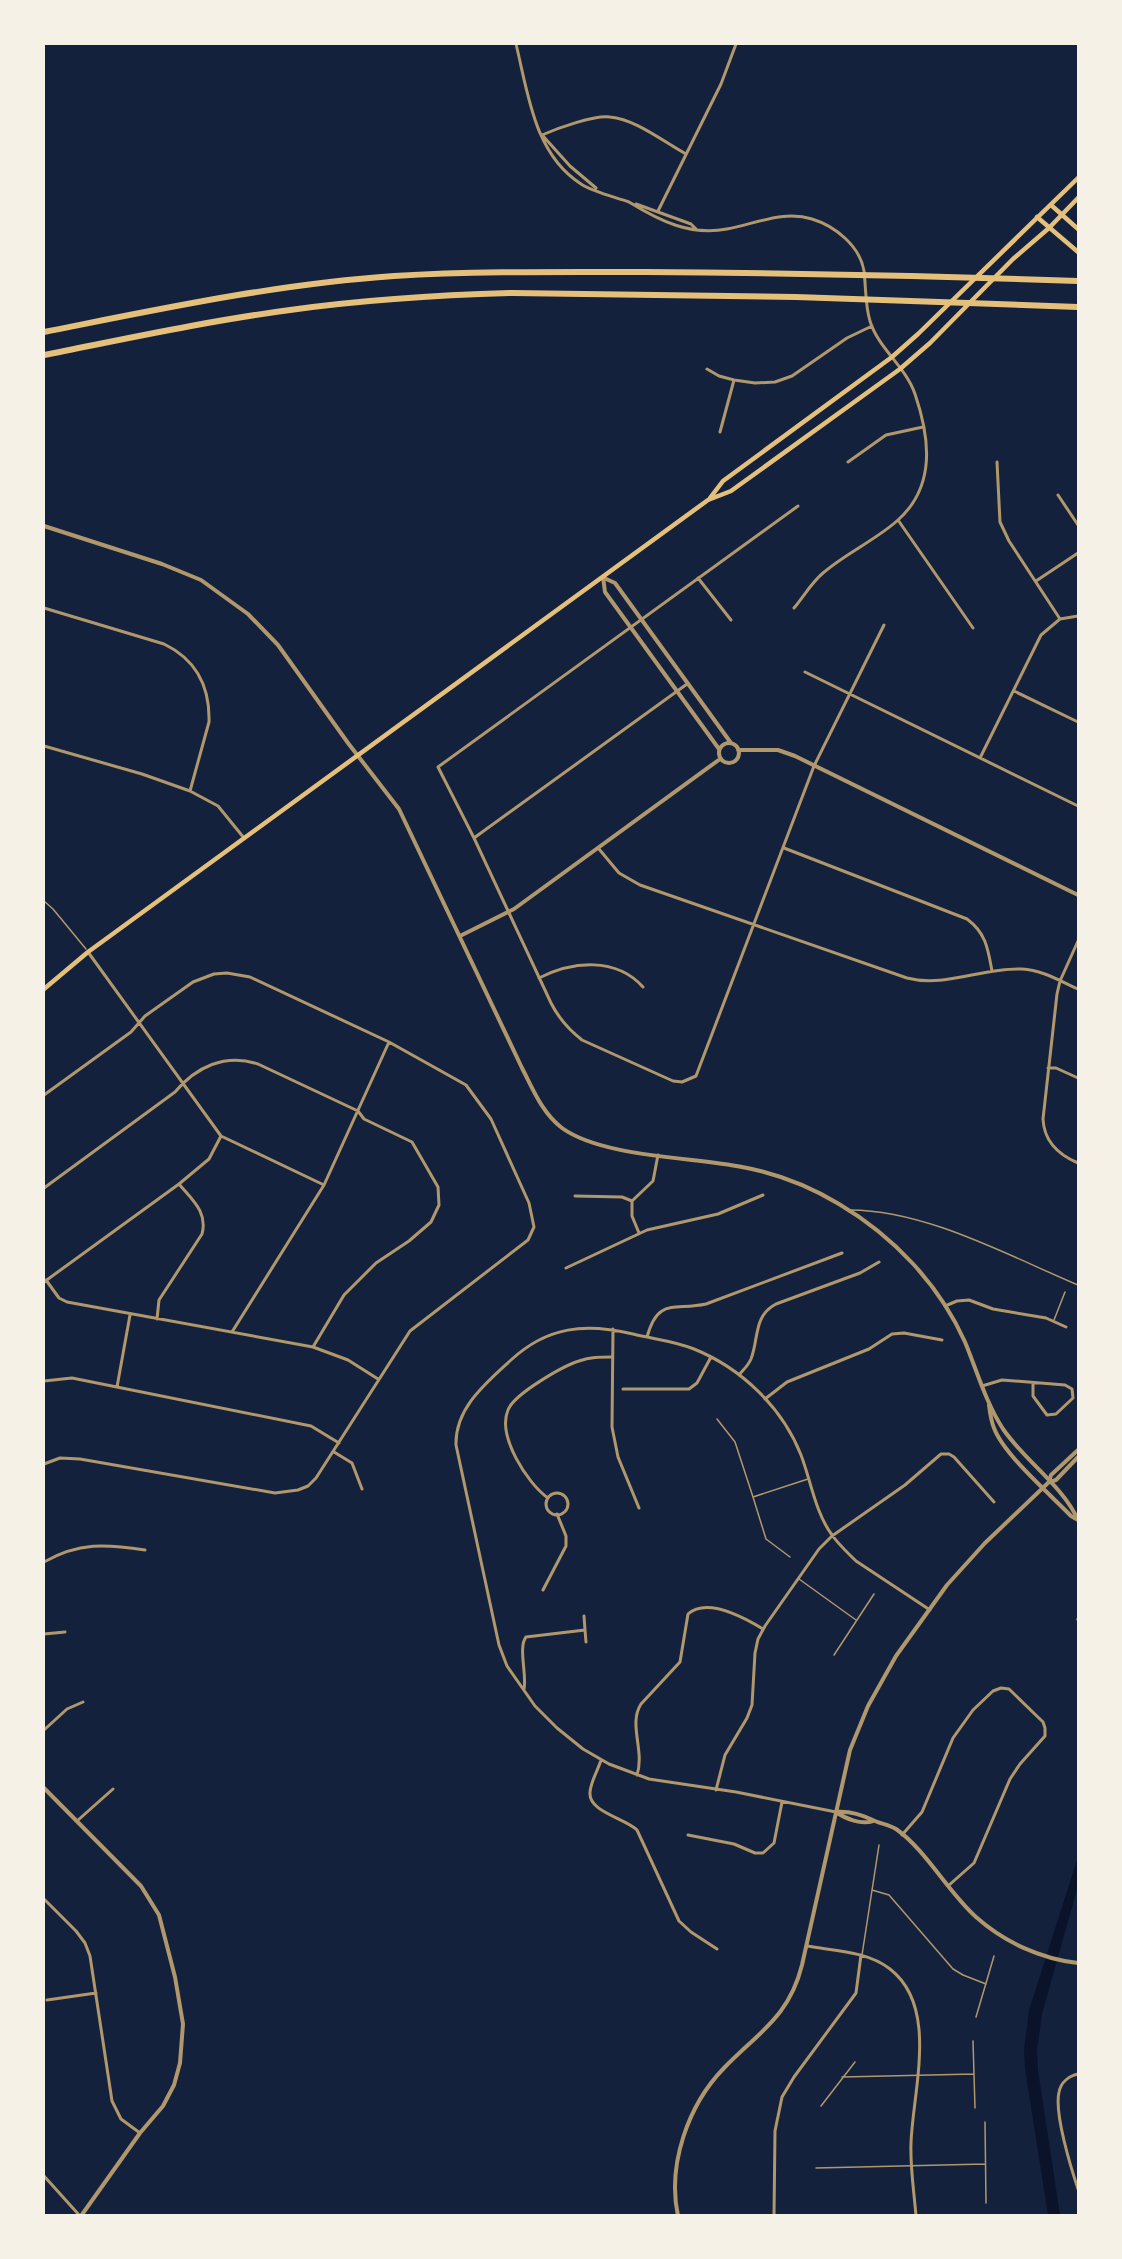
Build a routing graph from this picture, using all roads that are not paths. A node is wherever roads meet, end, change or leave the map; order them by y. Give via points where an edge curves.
1 (516, 44) edge
2 (736, 44) edge
3 (542, 135) junction
4 (686, 154) junction
5 (1078, 178) edge
6 (600, 191) junction
7 (1078, 198) edge
8 (629, 202) junction
9 (1051, 204) junction
10 (658, 212) junction
11 (1062, 215) junction
12 (1037, 217) junction
13 (1049, 228) junction
14 (1078, 229) edge
15 (697, 230) junction
16 (1078, 252) edge
17 (1078, 281) edge
18 (1078, 307) edge
19 (872, 327) junction
20 (44, 332) edge
21 (44, 355) edge
22 (892, 357) junction
23 (707, 369) dead end
24 (900, 369) junction
25 (734, 380) junction
26 (923, 428) junction
27 (720, 432) dead end
28 (848, 462) dead end
29 (996, 462) dead end
30 (1058, 495) dead end
31 (708, 500) junction
32 (798, 506) dead end
33 (898, 520) junction
34 (1078, 525) edge
35 (44, 526) edge
36 (1078, 553) edge
37 (603, 577) junction
38 (698, 578) junction
39 (1036, 582) junction
40 (44, 608) edge
41 (794, 608) dead end
42 (1078, 616) edge
43 (641, 619) junction
44 (1060, 619) junction
45 (730, 620) dead end
46 (884, 625) dead end
47 (630, 627) junction
48 (973, 628) dead end
49 (805, 672) dead end
50 (687, 684) junction
51 (676, 691) junction
52 (1014, 691) junction
53 (849, 694) junction
54 (1078, 722) edge
55 (731, 743) junction
56 (44, 746) edge
57 (719, 749) junction
58 (738, 750) junction
59 (358, 757) junction
60 (720, 759) junction
61 (980, 759) junction
62 (814, 766) junction
63 (190, 791) junction
64 (1078, 806) edge
65 (474, 838) junction
66 (244, 839) junction
67 (599, 849) junction
68 (784, 849) junction
69 (1078, 895) edge
70 (44, 901) edge
71 (508, 913) junction
72 (755, 925) junction
73 (460, 936) junction
74 (1078, 941) edge
75 (88, 952) junction
76 (993, 972) junction
77 (539, 978) junction
78 (1060, 981) junction
79 (644, 987) dead end
80 (44, 989) edge
81 (1078, 989) edge
82 (138, 1022) junction
83 (389, 1042) junction
84 (1048, 1068) junction
85 (1078, 1078) edge
86 (183, 1082) junction
87 (44, 1095) edge
88 (358, 1111) junction
89 (221, 1136) junction
90 (658, 1155) junction
91 (1078, 1163) edge
92 (179, 1184) junction
93 (324, 1185) junction
94 (44, 1188) edge
95 (763, 1195) dead end
96 (575, 1196) dead end
97 (632, 1201) junction
98 (849, 1210) junction
99 (639, 1233) junction
100 (842, 1253) dead end
101 (879, 1262) dead end
102 (566, 1268) dead end
103 (45, 1281) edge
104 (1078, 1285) edge
105 (1065, 1292) dead end
106 (945, 1306) junction
107 (130, 1315) junction
108 (157, 1320) junction
109 (1054, 1320) junction
110 (1066, 1327) dead end
111 (613, 1329) junction
112 (232, 1332) junction
113 (647, 1337) junction
114 (942, 1340) dead end
115 (313, 1347) junction
116 (611, 1356) junction
117 (711, 1357) junction
118 (739, 1375) junction
119 (378, 1379) junction
120 (44, 1381) edge
121 (1033, 1383) junction
122 (982, 1386) junction
123 (117, 1387) junction
124 (623, 1389) dead end
125 (1076, 1394) edge
126 (765, 1399) junction
127 (987, 1399) junction
128 (717, 1419) dead end
129 (339, 1443) junction
130 (1078, 1450) edge
131 (334, 1452) junction
132 (1078, 1457) edge
133 (44, 1464) edge
134 (808, 1479) junction
135 (1049, 1482) junction
136 (1042, 1488) junction
137 (362, 1489) dead end
138 (753, 1497) junction
139 (548, 1498) junction
140 (994, 1502) dead end
141 (639, 1508) dead end
142 (557, 1514) junction
143 (1078, 1520) edge
144 (832, 1536) junction
145 (145, 1550) dead end
146 (790, 1557) dead end
147 (44, 1563) edge
148 (798, 1578) junction
149 (543, 1590) dead end
150 (874, 1594) dead end
151 (930, 1610) junction
152 (584, 1616) dead end
153 (857, 1620) junction
154 (763, 1629) junction
155 (585, 1630) junction
156 (65, 1632) dead end
157 (44, 1634) edge
158 (586, 1642) dead end
159 (834, 1655) dead end
160 (524, 1689) junction
161 (83, 1702) dead end
162 (44, 1730) edge
163 (602, 1760) junction
164 (637, 1775) junction
165 (44, 1788) edge
166 (113, 1789) dead end
167 (716, 1790) junction
168 (782, 1802) junction
169 (836, 1812) junction
170 (76, 1821) junction
171 (688, 1835) dead end
172 (902, 1835) junction
173 (879, 1845) dead end
174 (948, 1887) junction
175 (872, 1890) junction
176 (44, 1899) edge
177 (806, 1945) junction
178 (717, 1948) dead end
179 (861, 1956) junction
180 (994, 1956) dead end
181 (1078, 1963) edge
182 (986, 1984) junction
183 (96, 1993) junction
184 (46, 2000) dead end
185 (976, 2017) dead end
186 (974, 2041) dead end
187 (855, 2062) dead end
188 (974, 2074) junction
189 (1078, 2074) edge
190 (917, 2076) junction
191 (842, 2078) junction
192 (821, 2106) dead end
193 (975, 2108) dead end
194 (985, 2122) dead end
195 (140, 2133) junction
196 (985, 2164) junction
197 (912, 2165) junction
198 (816, 2168) dead end
199 (44, 2176) edge
200 (1078, 2189) edge
201 (986, 2203) dead end
202 (80, 2216) edge
203 (678, 2216) edge
204 (774, 2216) edge
205 (916, 2216) edge

1 - 3 street via 536,125
2 - 4 street
3 - 4 street via 608,116 626,120
3 - 6 street via 577,173
3 - 6 street via 565,170 582,185
4 - 10 street
5 - 9 main road
6 - 8 street
7 - 11 main road
8 - 10 street
8 - 15 street via 672,225
9 - 11 main road
9 - 12 main road
10 - 15 street
11 - 13 main road
11 - 14 main road
12 - 13 main road
12 - 22 main road
13 - 16 main road
13 - 24 main road
15 - 19 street via 726,230 789,216 826,225 843,236 861,260
17 - 20 highway via 808,273 494,272 393,276 248,293
18 - 21 highway via 796,297 512,293 400,298 171,329
19 - 22 street
19 - 25 street via 847,338 782,380 766,384
22 - 24 street
22 - 31 main road via 723,481
23 - 25 street
24 - 26 street via 914,390
24 - 31 main road via 730,491
25 - 27 street
26 - 28 street via 886,435
26 - 33 street via 926,477 915,500
29 - 39 street via 1000,522
30 - 34 street
31 - 37 main road
32 - 38 street
33 - 41 street via 822,574
33 - 48 street
35 - 59 street via 162,564 216,589 278,645
36 - 39 street
37 - 43 street via 615,583
37 - 47 street via 605,592
37 - 59 main road
38 - 43 street
38 - 45 street
39 - 44 street
40 - 63 street via 164,644 193,665 202,678 210,713
42 - 44 street
43 - 47 street
43 - 50 street
44 - 52 street via 1041,635
46 - 53 street
47 - 51 street
47 - 65 street via 438,767
49 - 53 street
50 - 51 street
50 - 55 street
51 - 57 street
51 - 65 street
52 - 54 street
52 - 61 street
53 - 61 street
53 - 62 street
55 - 57 street
55 - 58 street
56 - 63 street
57 - 60 street
58 - 60 street via 734,762
58 - 62 street via 778,750
59 - 66 main road
59 - 73 street via 399,809
60 - 67 street
61 - 64 street
62 - 68 street
62 - 69 street
63 - 66 street via 218,806
65 - 71 street
66 - 75 main road
67 - 71 street
67 - 72 street via 620,873 634,882
68 - 72 street
68 - 76 street via 959,915 974,924 985,939
70 - 75 lane
71 - 73 street
71 - 77 street
72 - 76 street via 913,980
72 - 77 street via 699,1070 686,1082 673,1081 582,1040 557,1014
73 - 90 street via 544,1109 561,1127 590,1144
74 - 78 street
75 - 80 main road
75 - 82 street
76 - 78 street via 1029,969
77 - 79 street via 576,964 597,965 628,974
78 - 81 street
78 - 84 street
82 - 83 street via 193,982 227,973 250,977
82 - 86 street
82 - 87 street via 131,1032
83 - 88 street
83 - 119 street via 466,1085 491,1119 529,1203 534,1227 528,1240 410,1331
84 - 85 street
84 - 91 street via 1045,1130 1053,1147
86 - 88 street via 214,1063 247,1061
86 - 89 street
86 - 94 street via 175,1092
88 - 93 street
88 - 115 street via 364,1119 412,1142 438,1187 439,1205 431,1222 376,1263 344,1295
89 - 92 street via 209,1159
89 - 93 street
90 - 97 street via 653,1181
90 - 98 street via 759,1170 807,1188
92 - 103 street
92 - 108 street via 202,1211 205,1223 202,1234 159,1300
93 - 112 street
95 - 99 street via 718,1214
96 - 97 street via 622,1197
97 - 99 street
98 - 104 lane via 930,1222
98 - 106 street via 906,1257
99 - 102 street
100 - 113 street via 706,1304 667,1308 652,1320
101 - 118 street via 767,1309 758,1323 751,1358
103 - 107 street via 67,1302
105 - 109 lane
106 - 109 street via 969,1300 993,1310
106 - 122 street via 962,1335
107 - 108 street
107 - 123 street
108 - 112 street
109 - 110 street
111 - 113 street
111 - 116 street
111 - 160 street via 576,1328 529,1345 487,1382 467,1406 458,1425 457,1451 493,1623 507,1666
112 - 115 street
113 - 117 street
114 - 126 street via 892,1334 869,1349 787,1382
115 - 119 street via 348,1360
116 - 139 street via 571,1364 516,1398 508,1409 506,1422 516,1457
116 - 141 street via 614,1443
117 - 118 street
117 - 124 street via 697,1383 689,1389
118 - 126 street
119 - 129 street
120 - 123 street via 72,1378
121 - 122 street via 1002,1380
121 - 125 street via 1067,1386
121 - 125 street via 1034,1399 1048,1415 1057,1414
122 - 127 street
123 - 129 street via 311,1426
126 - 134 street via 793,1436
127 - 135 street via 1013,1443
127 - 136 street via 994,1430
128 - 138 lane via 735,1442
129 - 131 street
130 - 135 street via 1051,1475
131 - 133 street via 308,1486 281,1494 80,1459 60,1458
131 - 137 street via 352,1463
132 - 135 street via 1056,1480
134 - 138 lane
134 - 144 street
135 - 136 street
135 - 143 street
136 - 143 street
136 - 151 street via 964,1565
138 - 146 lane via 766,1539
139 - 142 street via 547,1508
139 - 142 street via 556,1493 565,1497 566,1508
140 - 144 street via 954,1457 942,1454
142 - 149 street via 566,1546
144 - 148 street
144 - 151 street via 856,1561
145 - 147 street via 91,1545 64,1552
148 - 153 lane
148 - 154 street
150 - 153 lane
151 - 169 street via 896,1656 868,1706 850,1750
152 - 155 street
153 - 159 lane
154 - 164 street via 726,1610 697,1609 688,1614 680,1662 637,1711 641,1757
154 - 167 street via 755,1653 752,1705 724,1755
155 - 158 street
155 - 160 street via 525,1637
156 - 157 street
160 - 163 street via 556,1728
161 - 162 street via 68,1709
163 - 164 street
163 - 178 street via 590,1792 592,1803 636,1830 679,1921
164 - 167 street
165 - 170 street
166 - 170 street
167 - 168 street
168 - 169 street
168 - 171 street via 774,1843 763,1853
169 - 172 street via 868,1816
169 - 177 street
170 - 195 street via 153,1903 165,1934 180,1999 183,2039 176,2081 163,2106
172 - 174 street
172 - 174 street via 922,1812 946,1752 967,1718 996,1689 1010,1690 1043,1722 1045,1736 1010,1779 974,1863
173 - 175 lane
174 - 181 street via 976,1917 1008,1940 1041,1955
175 - 179 lane
175 - 182 lane via 889,1895 953,1969
176 - 183 street via 85,1943
177 - 179 street
177 - 203 street via 800,1974 788,2002 773,2022 715,2077 692,2115 677,2166
179 - 190 street via 888,1968 913,1998 920,2035
179 - 204 street via 856,1993 782,2097 775,2131
180 - 182 lane
182 - 185 lane
183 - 184 street
183 - 195 street via 112,2101 121,2119
186 - 188 lane
187 - 191 lane
188 - 190 lane
188 - 193 lane
189 - 200 street via 1066,2080 1058,2095 1063,2134
190 - 191 lane
190 - 197 street
191 - 192 lane
194 - 196 lane
195 - 202 street
196 - 197 lane
196 - 201 lane
197 - 198 lane
197 - 205 street
199 - 202 street

